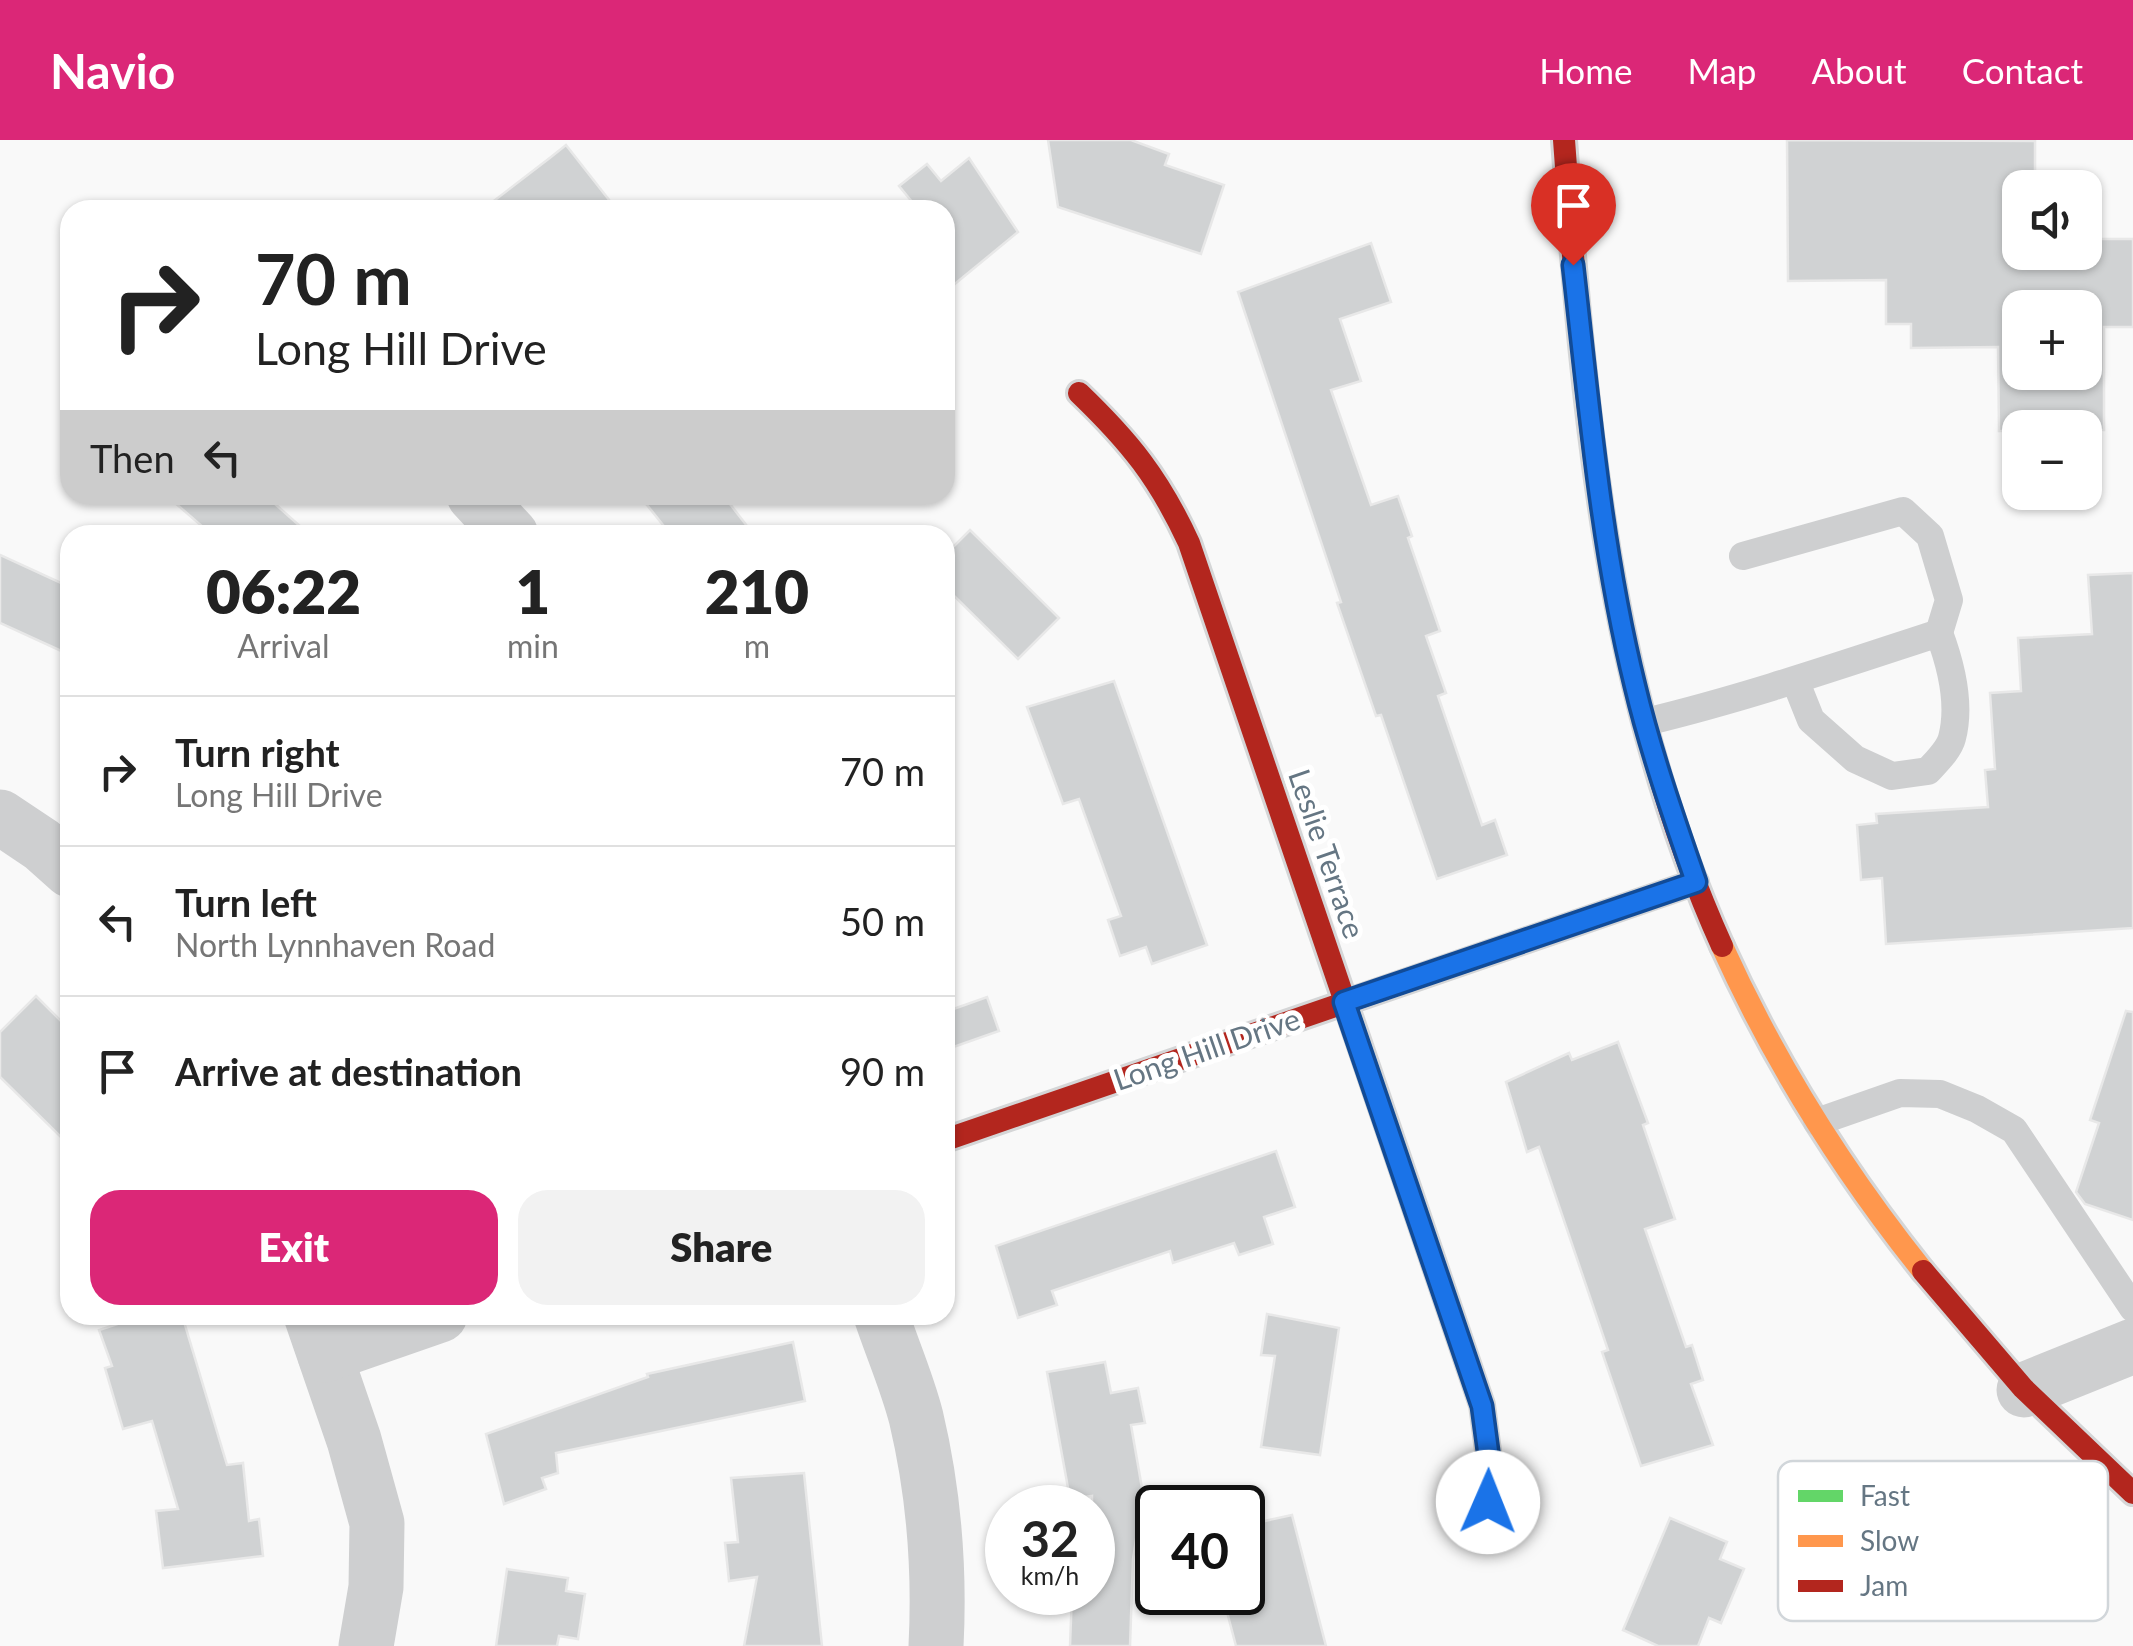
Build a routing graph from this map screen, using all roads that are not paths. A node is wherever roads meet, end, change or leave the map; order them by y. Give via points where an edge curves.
1 (1564, 140) edge
2 (1079, 393) dead end
3 (483, 505) edge
4 (501, 525) edge
5 (1744, 556) dead end
6 (1939, 633) junction
7 (1795, 680) junction
8 (1645, 722) junction
9 (0, 817) edge
10 (60, 861) edge
11 (1696, 882) junction
12 (1344, 1002) junction
13 (1817, 1122) junction
14 (955, 1137) edge
15 (2133, 1308) edge
16 (379, 1325) edge
17 (884, 1325) edge
18 (318, 1335) edge
19 (2133, 1346) edge
20 (2024, 1390) junction
21 (2099, 1461) edge
22 (2108, 1469) edge
23 (2133, 1493) edge
24 (1485, 1539) dead end
25 (366, 1646) edge
26 (936, 1646) edge

1 - 8 street via 1600,498
2 - 12 street, Leslie Terrace via 1124,436 1168,498 1189,543
3 - 4 street
5 - 6 lane via 1903,512 1930,536 1948,600
6 - 7 lane
6 - 7 lane via 1952,666 1952,742 1928,771 1892,776 1856,759 1811,720
7 - 8 lane
8 - 11 street
9 - 10 street
11 - 12 street, Long Hill Drive
11 - 13 street via 1749,1004
12 - 14 street, Long Hill Drive
12 - 24 street, Leslie Terrace via 1482,1406 1490,1466
13 - 15 lane via 1900,1093 1940,1094 1977,1108 2014,1130
13 - 20 street via 1902,1246
16 - 18 street
17 - 26 street via 915,1414 932,1503
18 - 25 street via 376,1523 376,1588
19 - 20 street
20 - 21 street
22 - 23 street

